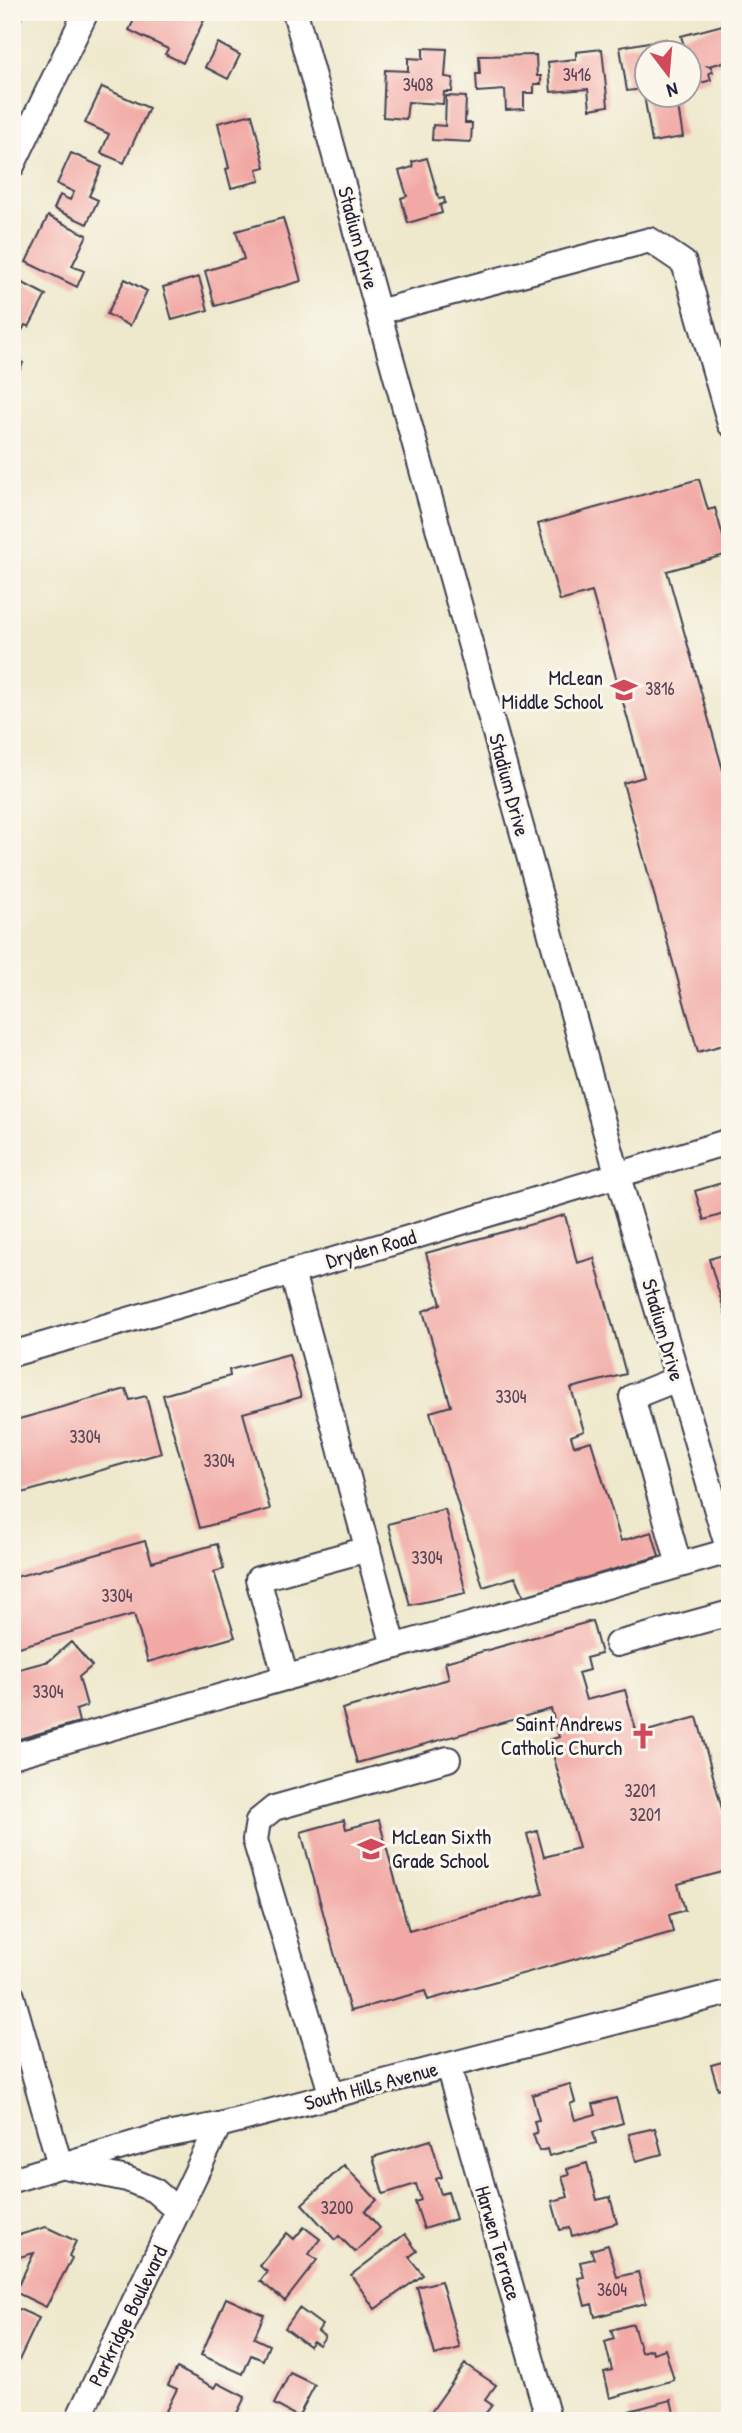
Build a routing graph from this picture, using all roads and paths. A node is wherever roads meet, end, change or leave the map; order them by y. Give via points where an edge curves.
1 (86, 12) edge
2 (295, 12) edge
3 (12, 166) edge
4 (378, 312) junction
5 (730, 424) edge
6 (730, 1141) edge
7 (617, 1173) junction
8 (292, 1272) junction
9 (12, 1354) edge
10 (677, 1379) junction
11 (368, 1549) junction
12 (729, 1553) edge
13 (679, 1565) junction
14 (730, 1612) edge
15 (617, 1644) dead end
16 (394, 1646) junction
17 (286, 1678) junction
18 (12, 1756) edge
19 (449, 1759) dead end
20 (730, 1992) edge
21 (12, 1996) edge
22 (448, 2066) junction
23 (332, 2096) junction
24 (219, 2125) junction
25 (60, 2165) junction
26 (12, 2180) edge
27 (178, 2211) junction
28 (77, 2421) edge
29 (549, 2421) edge

1 - 3 street
2 - 4 street, Stadium Drive
4 - 5 street via 650,240 684,263
4 - 7 street, Stadium Drive
6 - 7 street, Dryden Road
7 - 8 street, Dryden Road
7 - 10 street, Stadium Drive
8 - 9 street, Dryden Road
8 - 11 street
10 - 12 street, Stadium Drive
10 - 13 street via 632,1397
11 - 16 street
11 - 17 street via 258,1579
12 - 13 street
13 - 16 street
14 - 15 street
16 - 17 street
17 - 18 street
19 - 23 street via 274,1808 258,1821 256,1840
20 - 22 street, South Hills Avenue
21 - 25 street
22 - 23 street, South Hills Avenue
22 - 29 street, Harwen Terrace
23 - 24 street, South Hills Avenue
24 - 25 street, South Hills Avenue via 156,2137
24 - 27 street, Parkridge Boulevard
25 - 26 street, South Hills Avenue
25 - 27 street via 127,2179 154,2190
27 - 28 street, Parkridge Boulevard

